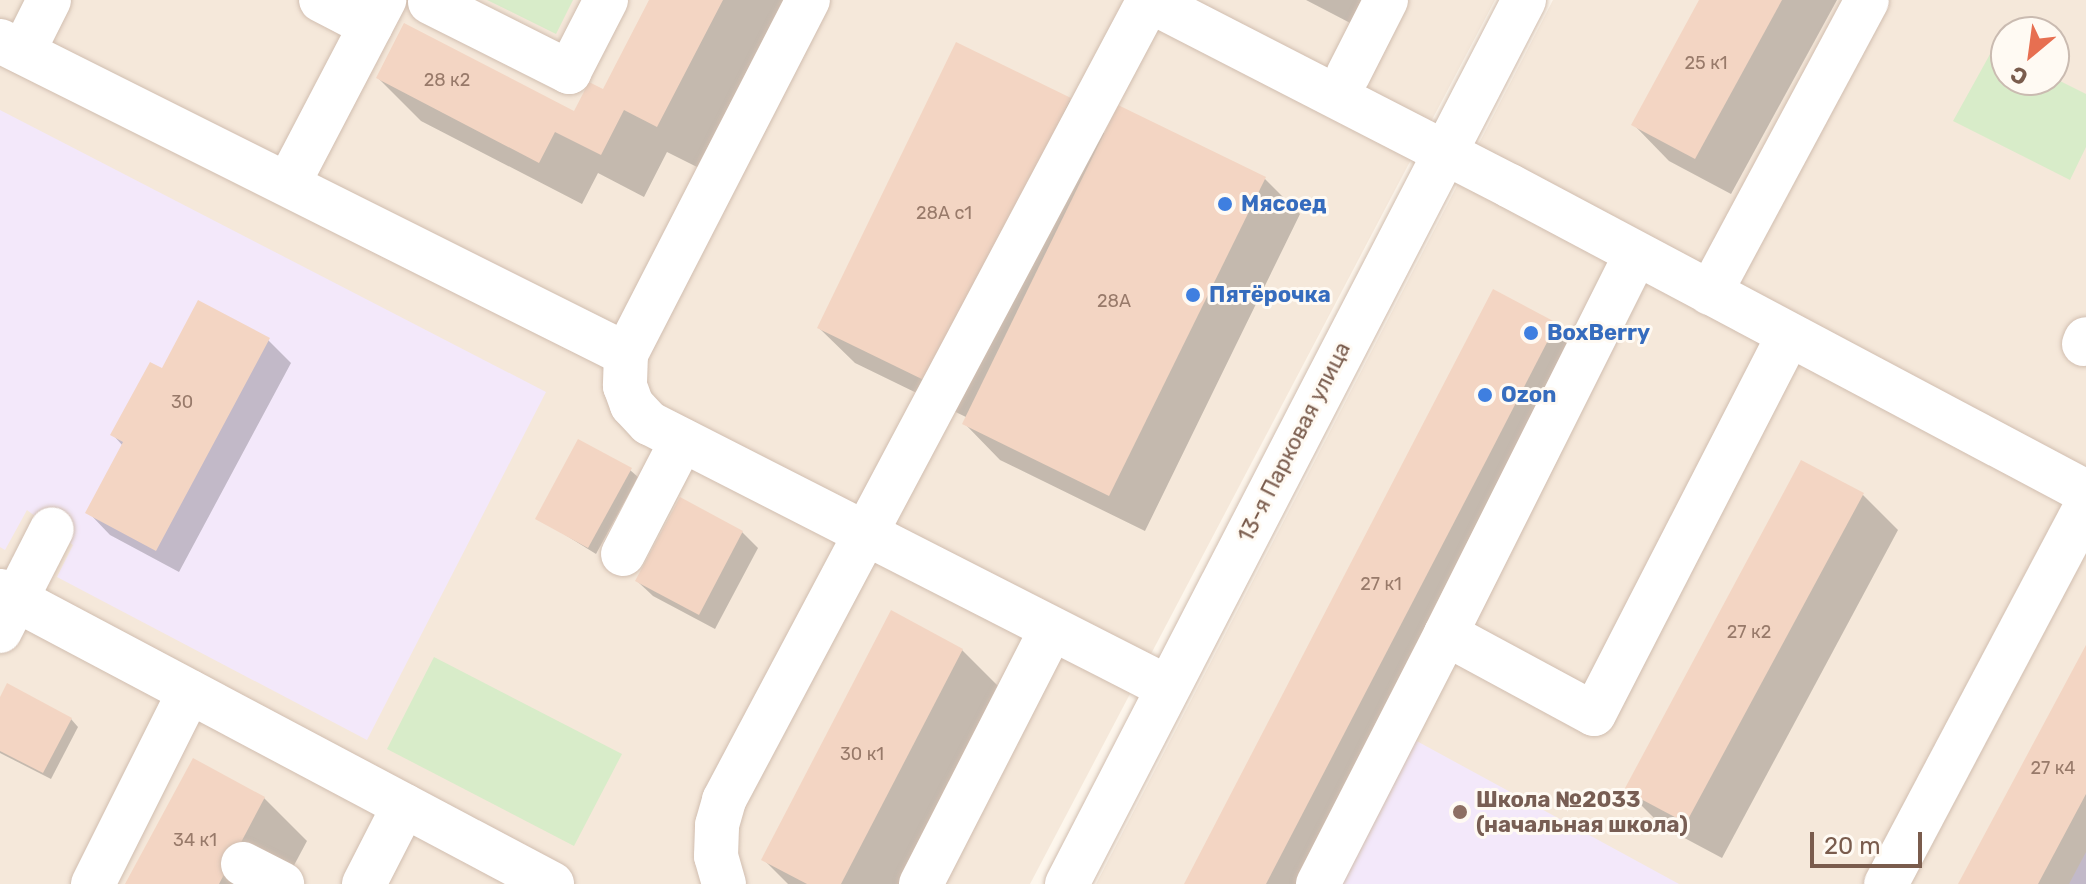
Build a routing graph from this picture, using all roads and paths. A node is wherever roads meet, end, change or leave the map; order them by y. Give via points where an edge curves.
1 (49, 0) edge
2 (321, 0) edge
3 (606, 0) edge
4 (808, 0) edge
5 (1148, 0) edge
6 (1202, 0) edge
7 (1386, 0) edge
8 (1524, 0) edge
9 (1867, 0) edge
10 (429, 1) edge
11 (377, 13) edge
12 (12, 47) edge
13 (1348, 75) junction
14 (1450, 142) junction
15 (288, 184) junction
16 (1636, 254) junction
17 (1710, 293) junction
18 (1789, 335) junction
19 (626, 354) junction
20 (682, 440) junction
21 (2086, 492) edge
22 (2086, 507) edge
23 (52, 529) dead end
24 (868, 534) junction
25 (623, 554) dead end
26 (5, 607) edge
27 (1051, 630) junction
28 (1446, 634) junction
29 (1167, 687) junction
30 (189, 692) junction
31 (404, 806) junction
32 (243, 864) dead end
33 (93, 884) edge
34 (282, 884) edge
35 (364, 884) edge
36 (552, 884) edge
37 (724, 884) edge
38 (921, 884) edge
39 (1067, 884) edge
40 (1318, 884) edge
41 (1886, 884) edge

1 - 12 street
2 - 11 street
3 - 10 street via 569,72
4 - 19 street
5 - 14 street
5 - 24 street
6 - 13 street
7 - 13 street
8 - 14 street, 13-я Парковая улица
9 - 17 street
11 - 15 street
12 - 15 street
13 - 14 street
14 - 16 street
14 - 29 street, 13-я Парковая улица
15 - 19 street
16 - 17 street
16 - 28 street
17 - 18 street
18 - 21 street
18 - 28 street via 1594,714
19 - 20 street via 625,386 632,405 649,423
20 - 24 street
20 - 25 street
22 - 41 street
23 - 26 street
24 - 27 street
24 - 37 street via 724,800 716,856
26 - 30 street
27 - 29 street
27 - 38 street
28 - 40 street
29 - 39 street, 13-я Парковая улица
30 - 31 street
30 - 33 street
31 - 35 street
31 - 36 street
32 - 34 street

